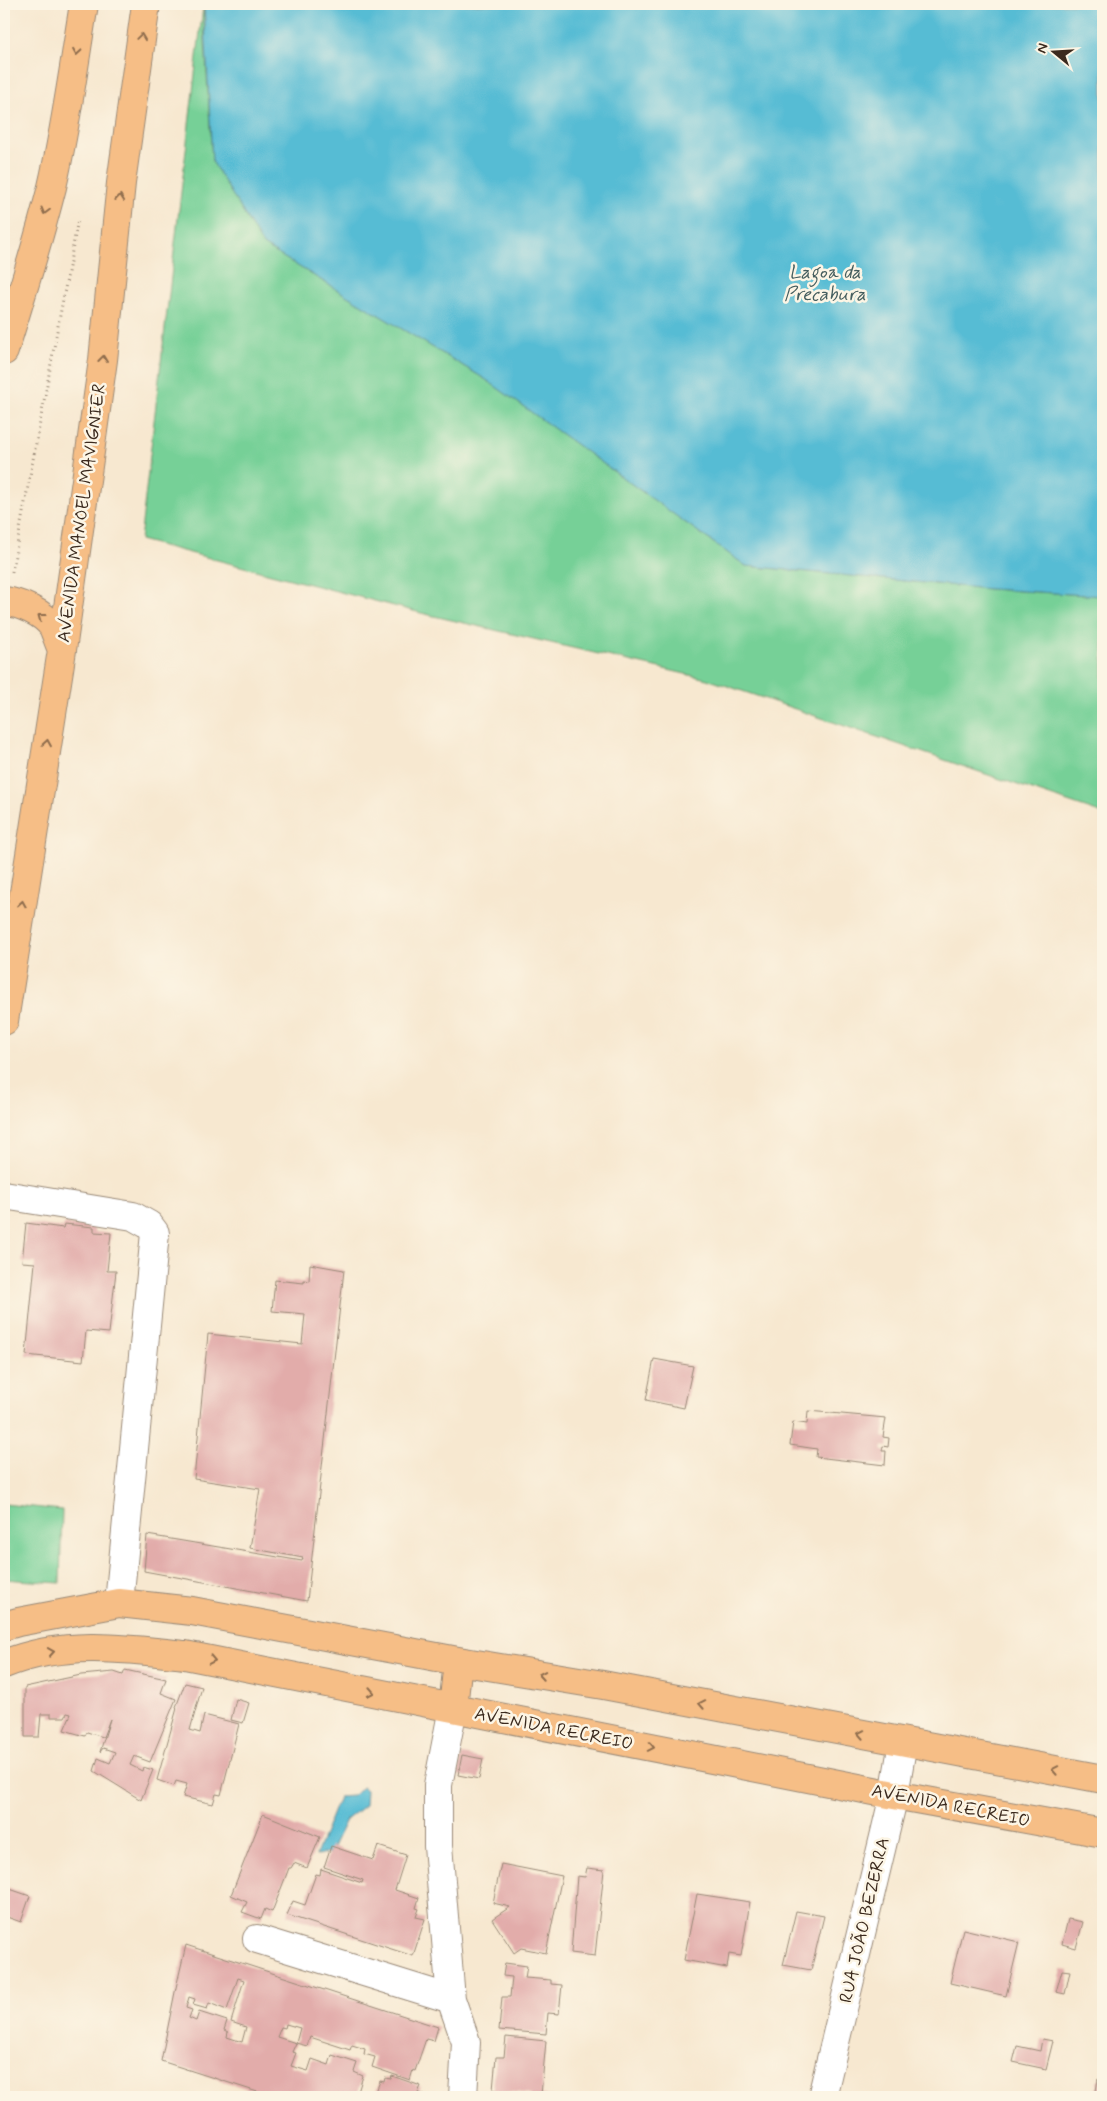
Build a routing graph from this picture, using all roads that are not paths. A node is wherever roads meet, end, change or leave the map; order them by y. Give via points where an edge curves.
1 (84, 4) edge
2 (145, 7) edge
3 (4, 351) edge
4 (5, 601) edge
5 (62, 650) junction
6 (4, 1021) edge
7 (4, 1195) edge
8 (119, 1603) junction
9 (4, 1626) edge
10 (458, 1661) junction
11 (4, 1664) edge
12 (453, 1708) junction
13 (903, 1742) junction
14 (1103, 1779) edge
15 (894, 1795) junction
16 (1103, 1833) edge
17 (257, 1939) dead end
18 (451, 1999) junction
19 (463, 2097) edge
20 (822, 2097) edge

1 -> 3 main road via 52,187
5 -> 2 main road, AVENIDA MANOEL MAVIGNIER via 103,360 121,183
5 -> 4 main road via 52,626 44,618 30,609
6 -> 5 main road, AVENIDA MANOEL MAVIGNIER
7 - 8 street via 132,1216 149,1225 155,1233
8 - 9 main road
8 - 10 main road via 192,1611
10 - 12 main road
13 -> 10 main road
11 -> 12 main road, AVENIDA RECREIO via 24,1656 82,1647 127,1649 186,1655
12 -> 15 main road, AVENIDA RECREIO
12 - 18 street via 438,1785 438,1846
14 -> 13 main road
13 - 15 street, RUA JOÃO BEZERRA
15 - 16 main road, AVENIDA RECREIO
15 - 20 street, RUA JOÃO BEZERRA
17 - 18 street
18 - 19 street via 466,2042

